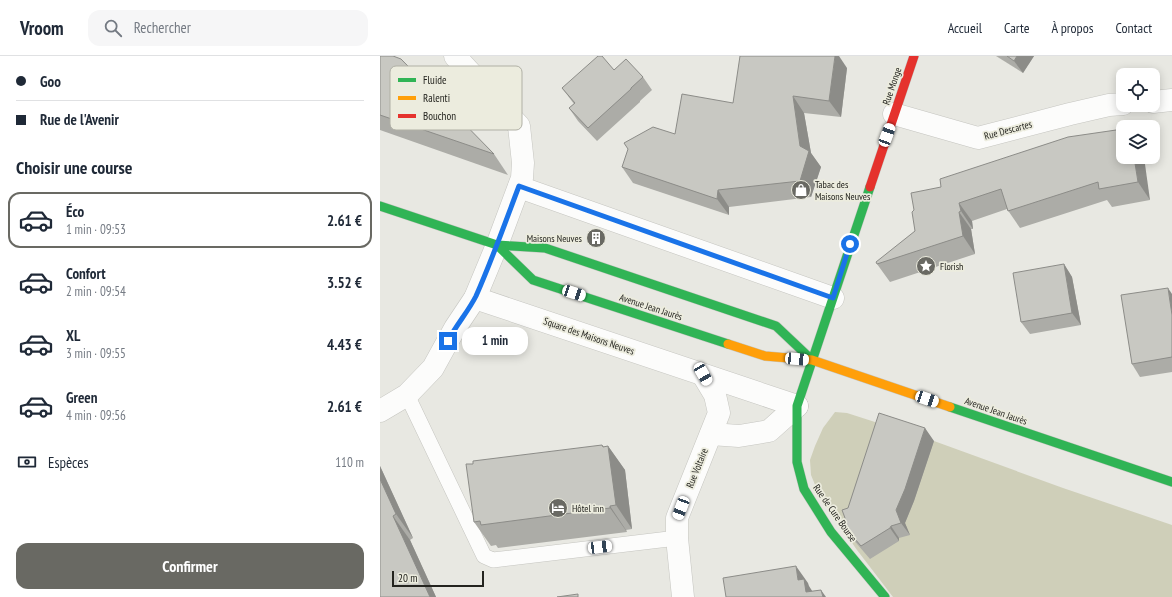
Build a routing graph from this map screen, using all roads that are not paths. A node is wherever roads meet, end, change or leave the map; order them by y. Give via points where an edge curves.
1 (455, 56) edge
2 (914, 56) edge
3 (464, 66) edge
4 (1172, 100) edge
5 (1160, 101) edge
6 (1116, 104) edge
7 (894, 114) junction
8 (519, 130) edge
9 (519, 186) junction
10 (380, 206) edge
11 (497, 245) junction
12 (475, 298) junction
13 (833, 298) junction
14 (812, 360) junction
15 (703, 374) junction
16 (407, 395) junction
17 (798, 406) junction
18 (380, 411) edge
19 (711, 434) junction
20 (1172, 482) edge
21 (677, 538) junction
22 (683, 597) edge
23 (885, 597) edge

1 - 3 street
2 - 7 main road, Rue Monge
4 - 5 street
6 - 7 street, Rue Descartes via 978,138
7 - 13 main road, Rue Monge
8 - 9 street via 523,163
9 - 11 street
9 - 13 street
10 - 11 main road, Avenue Jean Jaurès
11 - 12 street
11 - 14 main road, Avenue Jean Jaurès via 544,248 776,326
11 - 14 main road, Avenue Jean Jaurès via 533,280 765,356
12 - 15 street, Square des Maisons Neuves
12 - 16 street via 433,368
13 - 14 main road
14 - 17 main road, Rue de Cure Bourse
14 - 20 main road, Avenue Jean Jaurès
15 - 17 street, Square des Maisons Neuves
15 - 19 street via 715,395 719,413
16 - 18 street
16 - 21 lane via 484,556 493,560
17 - 19 street via 769,431 739,436
17 - 23 main road, Rue de Cure Bourse via 797,462 804,489 831,532
19 - 21 street, Rue Voltaire via 677,518
21 - 22 street, Rue Voltaire

